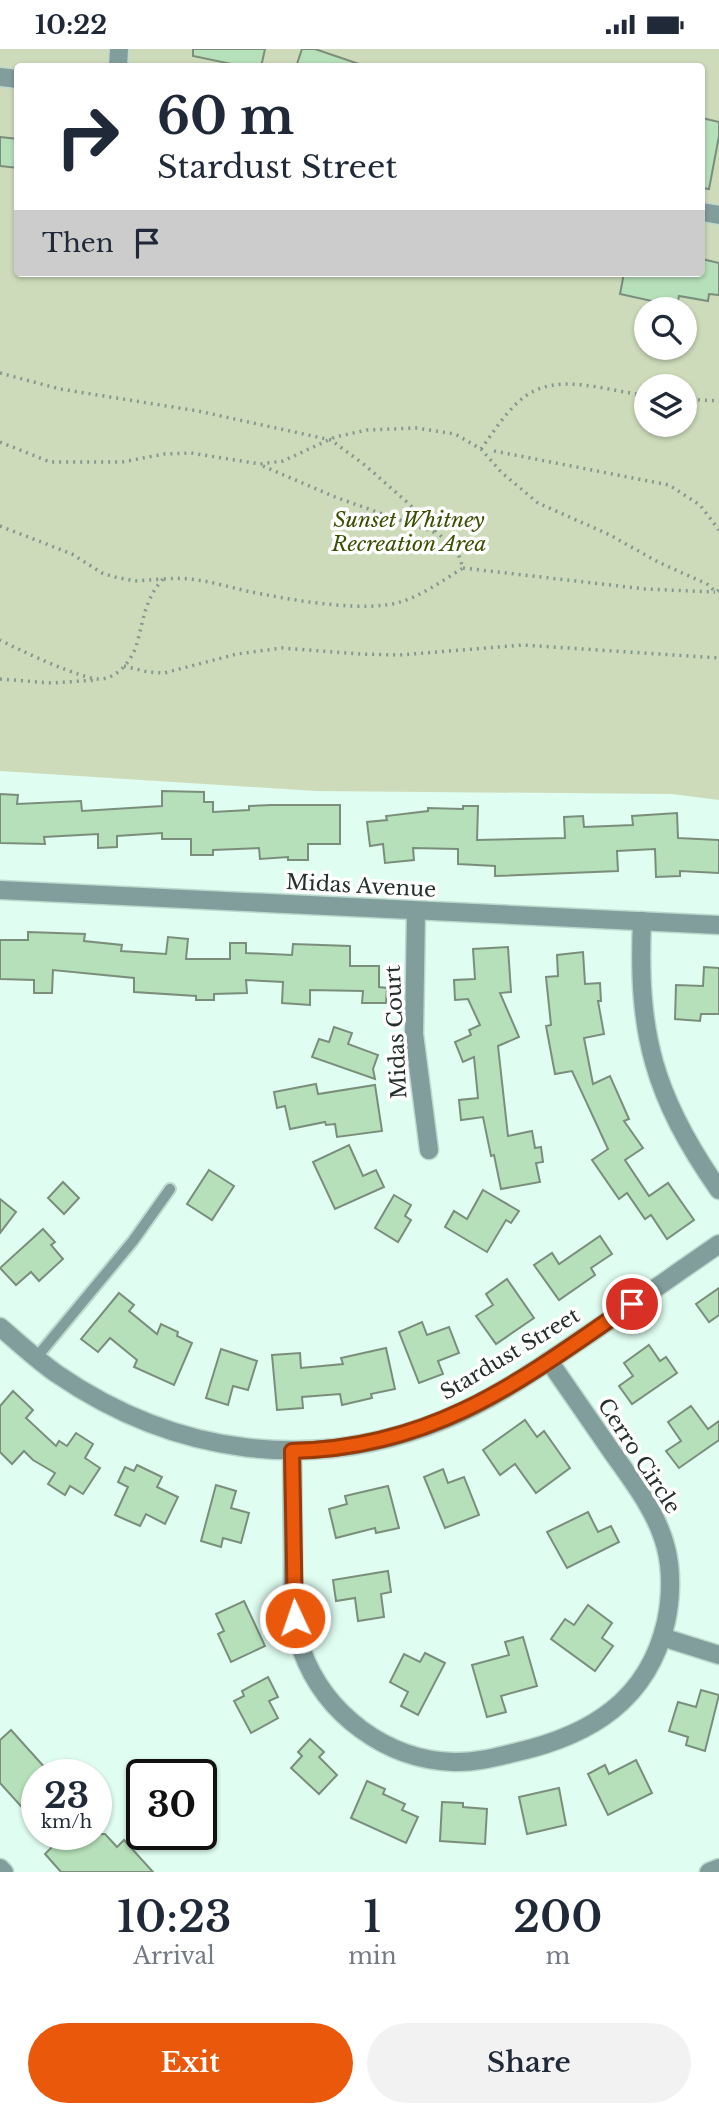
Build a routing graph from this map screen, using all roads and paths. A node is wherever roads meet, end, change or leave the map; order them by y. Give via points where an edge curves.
1 (0, 373) edge
2 (634, 393) edge
3 (697, 400) edge
4 (719, 401) edge
5 (331, 440) junction
6 (0, 442) edge
7 (481, 449) junction
8 (494, 451) dead end
9 (260, 464) junction
10 (0, 526) edge
11 (719, 530) edge
12 (440, 535) junction
13 (463, 568) junction
14 (163, 579) junction
15 (718, 591) edge
16 (0, 640) edge
17 (719, 657) edge
18 (124, 666) junction
19 (0, 679) edge
20 (99, 680) junction
21 (0, 890) edge
22 (416, 911) junction
23 (642, 921) junction
24 (719, 925) edge
25 (429, 1150) dead end
26 (170, 1189) dead end
27 (719, 1190) edge
28 (719, 1244) edge
29 (0, 1327) edge
30 (36, 1358) junction
31 (549, 1361) junction
32 (292, 1451) junction
33 (662, 1637) junction
34 (719, 1655) edge
35 (0, 1868) edge
36 (719, 1868) edge
37 (4, 1872) edge
38 (709, 1872) edge

1 - 5 path via 60,389 198,411
2 - 7 path via 551,385 527,395
3 - 4 path
5 - 7 path via 367,430 415,428 455,434
5 - 9 path via 283,461
5 - 12 path
6 - 9 path via 50,462 122,462 191,453
7 - 15 path via 544,507
8 - 11 path via 669,485 700,505
9 - 12 path
10 - 14 path via 72,554 102,573 135,580
12 - 13 path via 458,553
13 - 14 path via 415,596 387,605 284,598 209,580
13 - 15 path via 645,589
14 - 18 path via 148,599 137,646
16 - 20 path
17 - 18 path via 523,646 400,655 282,648 164,673
18 - 20 path
19 - 20 path
21 - 22 street, Midas Avenue
22 - 23 street, Midas Avenue
22 - 25 street, Midas Court via 414,1034
23 - 24 street, Midas Avenue
23 - 27 street via 640,980 655,1070 682,1133
26 - 30 lane
28 - 31 street, Stardust Street
29 - 30 street, Stardust Street
30 - 32 street, Stardust Street via 79,1388 159,1426 219,1444
31 - 32 street, Stardust Street via 448,1419 402,1436 328,1450
31 - 33 street, Cerro Circle via 658,1523 669,1576 669,1609
32 - 33 street, Cerro Circle via 293,1590 300,1647 309,1670 342,1714 382,1743 405,1754 457,1762 483,1760 564,1738 625,1700 654,1660
33 - 34 street
35 - 37 street
36 - 38 street

